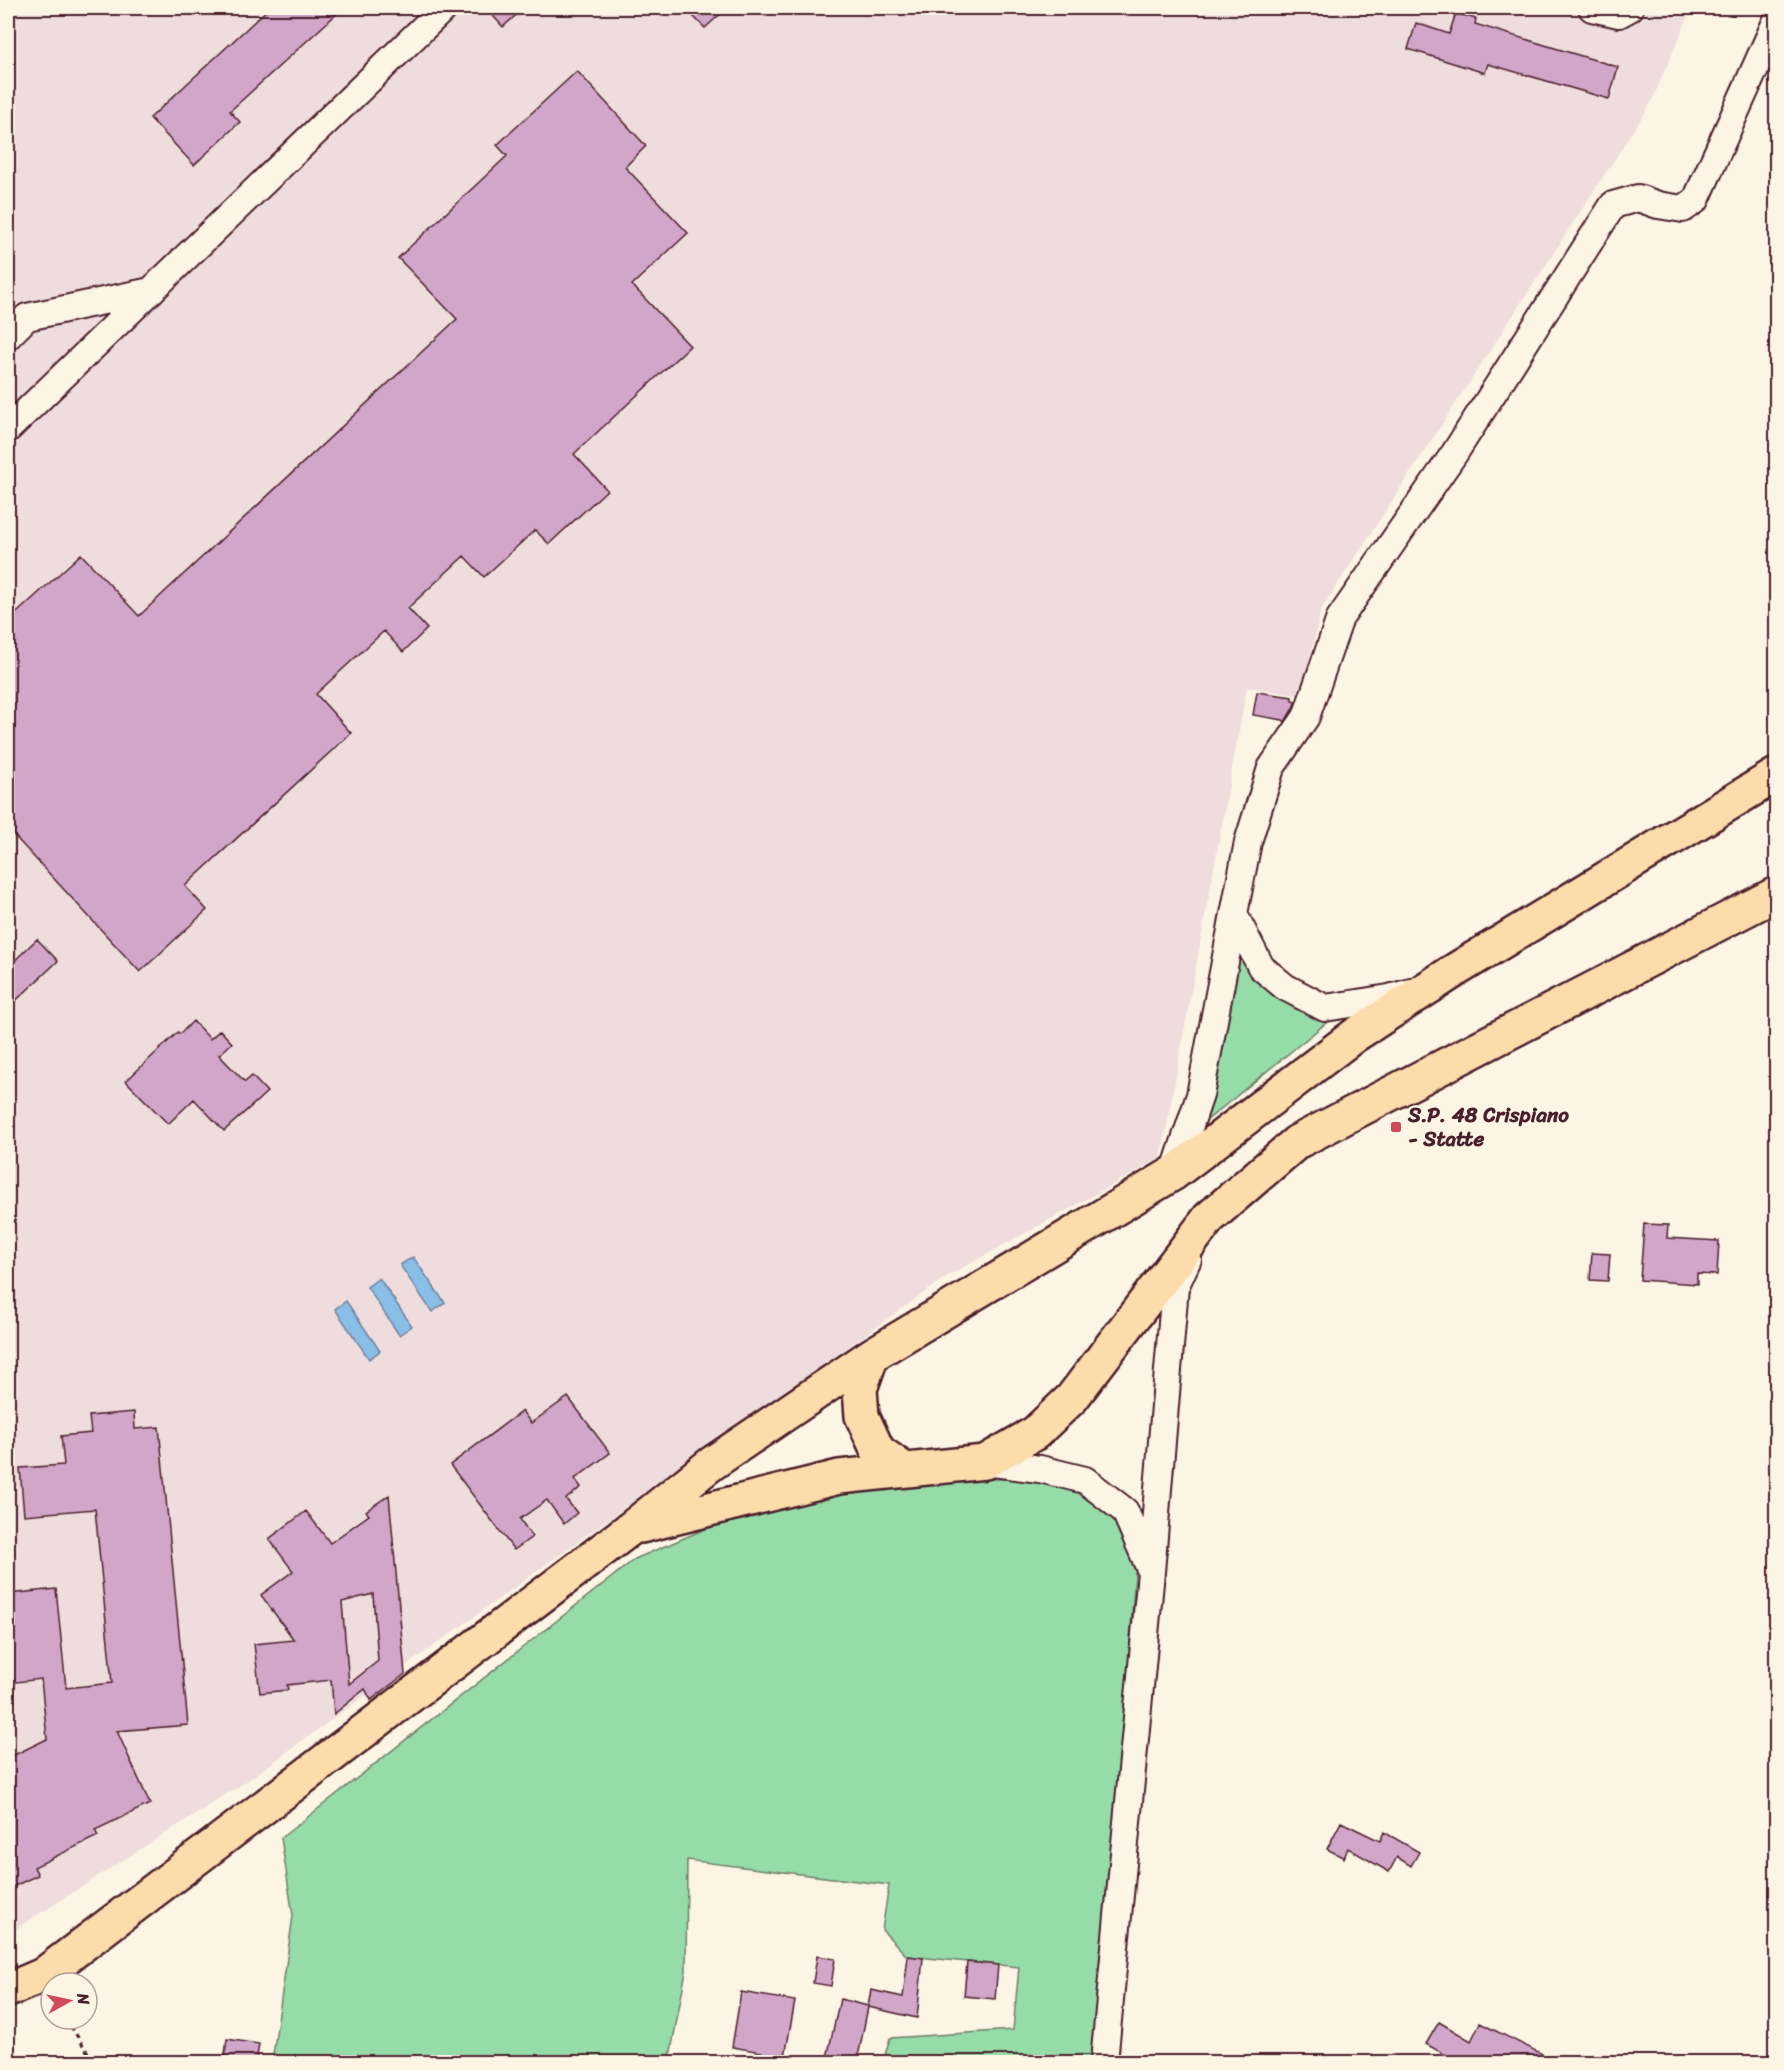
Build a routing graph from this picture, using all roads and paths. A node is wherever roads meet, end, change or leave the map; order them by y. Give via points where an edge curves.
1 (444, 8) edge
2 (1592, 8) edge
3 (1630, 8) edge
4 (1776, 22) edge
5 (152, 291) junction
6 (8, 336) edge
7 (8, 429) edge
8 (1776, 775) edge
9 (1776, 894) edge
10 (1234, 914) junction
11 (1426, 989) junction
12 (1174, 1173) junction
13 (1209, 1218) junction
14 (872, 1354) junction
15 (985, 1462) junction
16 (905, 1470) junction
17 (631, 1528) junction
18 (1151, 1572) junction
19 (8, 1990) edge
20 (74, 2031) edge
21 (94, 2062) edge
22 (1104, 2062) edge

1 - 5 street
2 - 3 street via 1618,14
4 - 10 street via 1696,200 1683,209 1638,198 1613,205 1454,454 1340,618 1306,717 1271,768 1248,842
5 - 6 street via 27,317
5 - 7 street
8 - 11 main road
9 - 13 main road via 1297,1142
10 - 11 street via 1261,968 1285,987 1326,1008
10 - 12 street via 1200,1095
11 - 12 main road via 1354,1035
12 - 14 main road
13 - 15 main road via 1072,1398 1035,1433
13 - 18 street via 1174,1287
14 - 16 main road via 860,1389 862,1416 878,1450
14 - 17 main road via 711,1464
15 - 16 main road
15 - 18 street via 1085,1480 1125,1511
16 - 17 main road via 839,1477
17 - 19 main road via 43,1975
18 - 22 street
20 - 21 path

